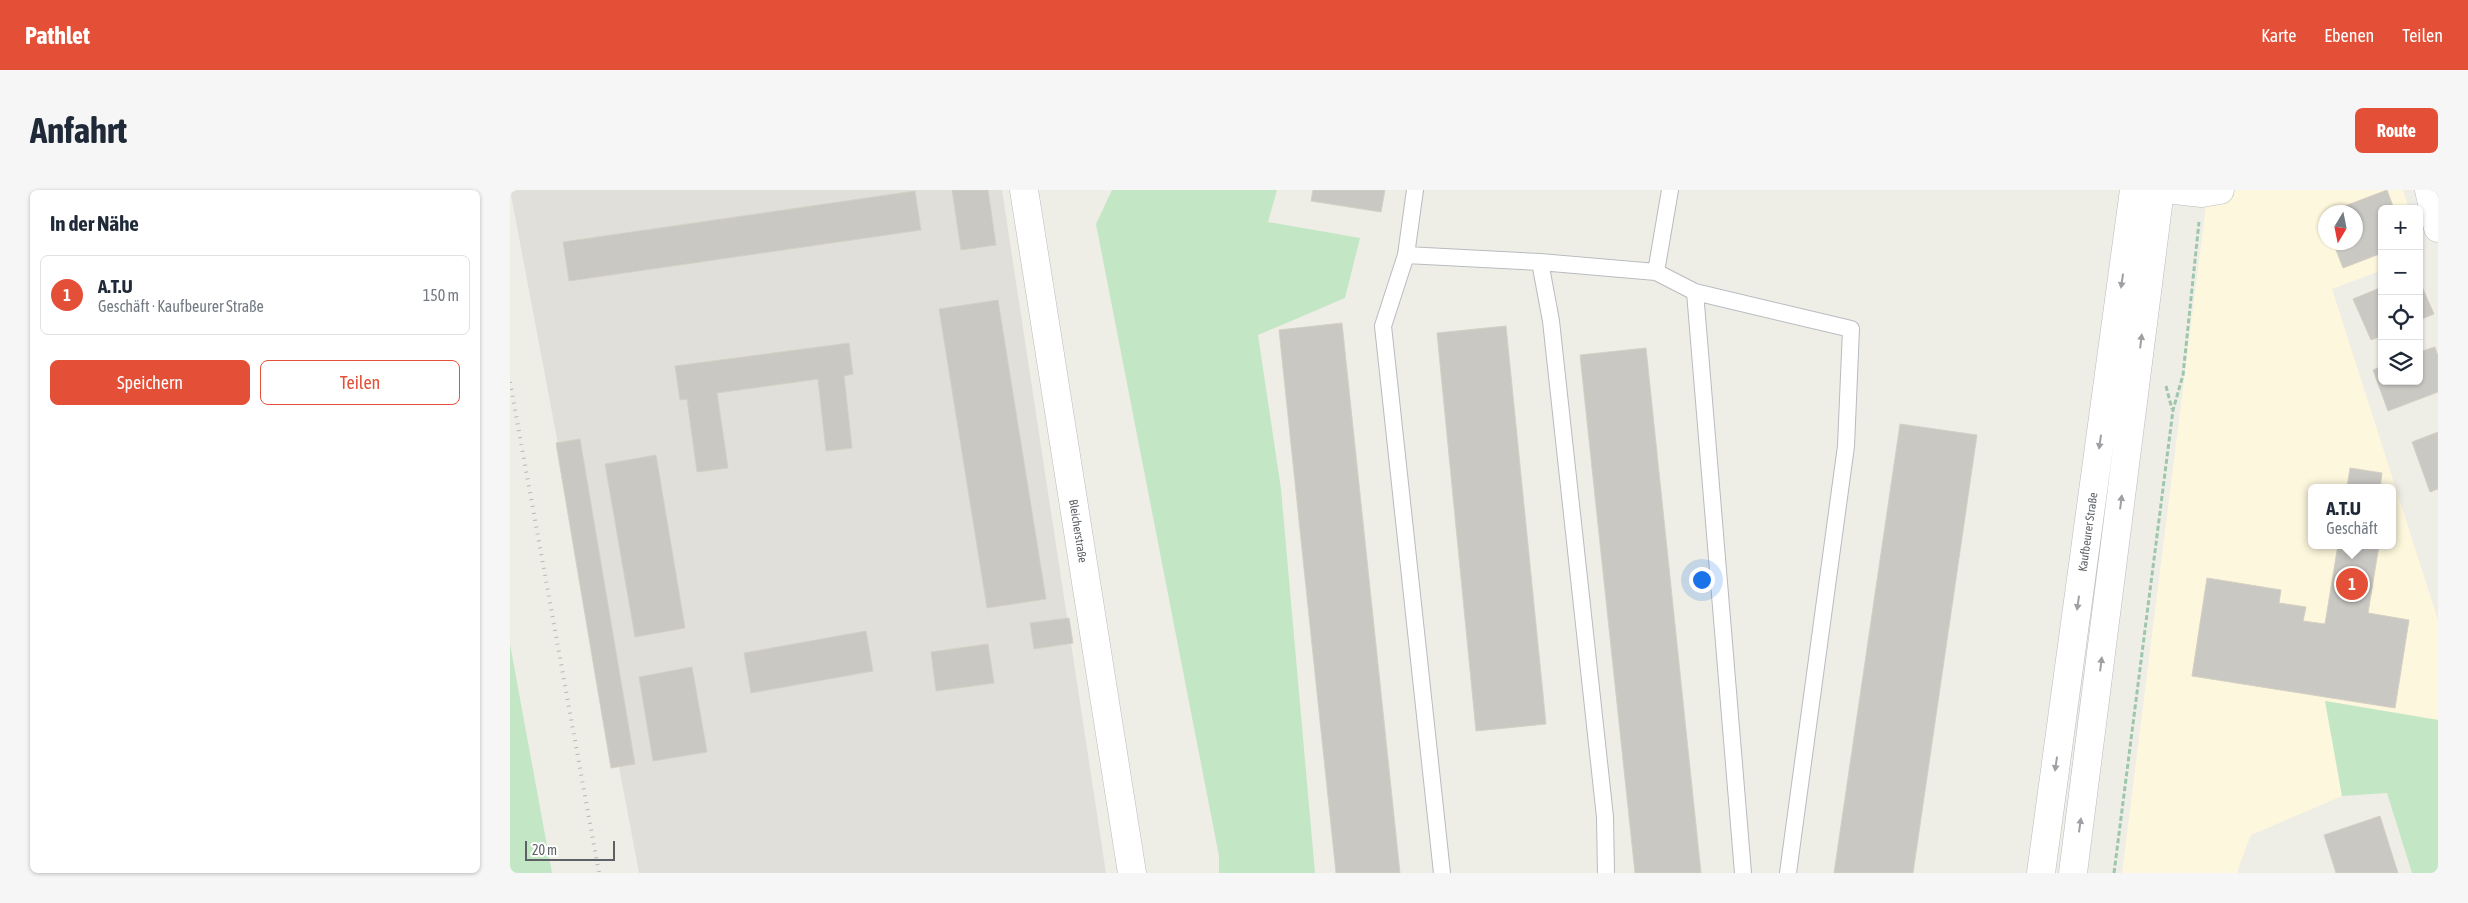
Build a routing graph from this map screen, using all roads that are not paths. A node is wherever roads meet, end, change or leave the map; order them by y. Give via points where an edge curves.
1 (1024, 190) edge
2 (1415, 190) edge
3 (1670, 190) edge
4 (2134, 190) edge
5 (2160, 190) edge
6 (2175, 190) edge
7 (2429, 190) edge
8 (2211, 191) edge
9 (2438, 228) edge
10 (1406, 255) junction
11 (1540, 262) junction
12 (1656, 272) junction
13 (1695, 292) junction
14 (1132, 873) edge
15 (1442, 873) edge
16 (1606, 873) edge
17 (1742, 873) edge
18 (1788, 873) edge
19 (2041, 873) edge
20 (2073, 873) edge

1 - 14 main road, Bleicherstraße
2 - 10 lane
3 - 12 lane
4 -> 19 main road, Kaufbeurer Straße
20 -> 5 main road
6 - 8 main road
7 - 9 main road
10 - 11 lane
10 - 15 lane via 1383,326
11 - 12 lane
11 - 16 lane via 1551,321 1604,807
12 - 13 lane
13 - 17 lane
13 - 18 lane via 1851,329 1846,446

